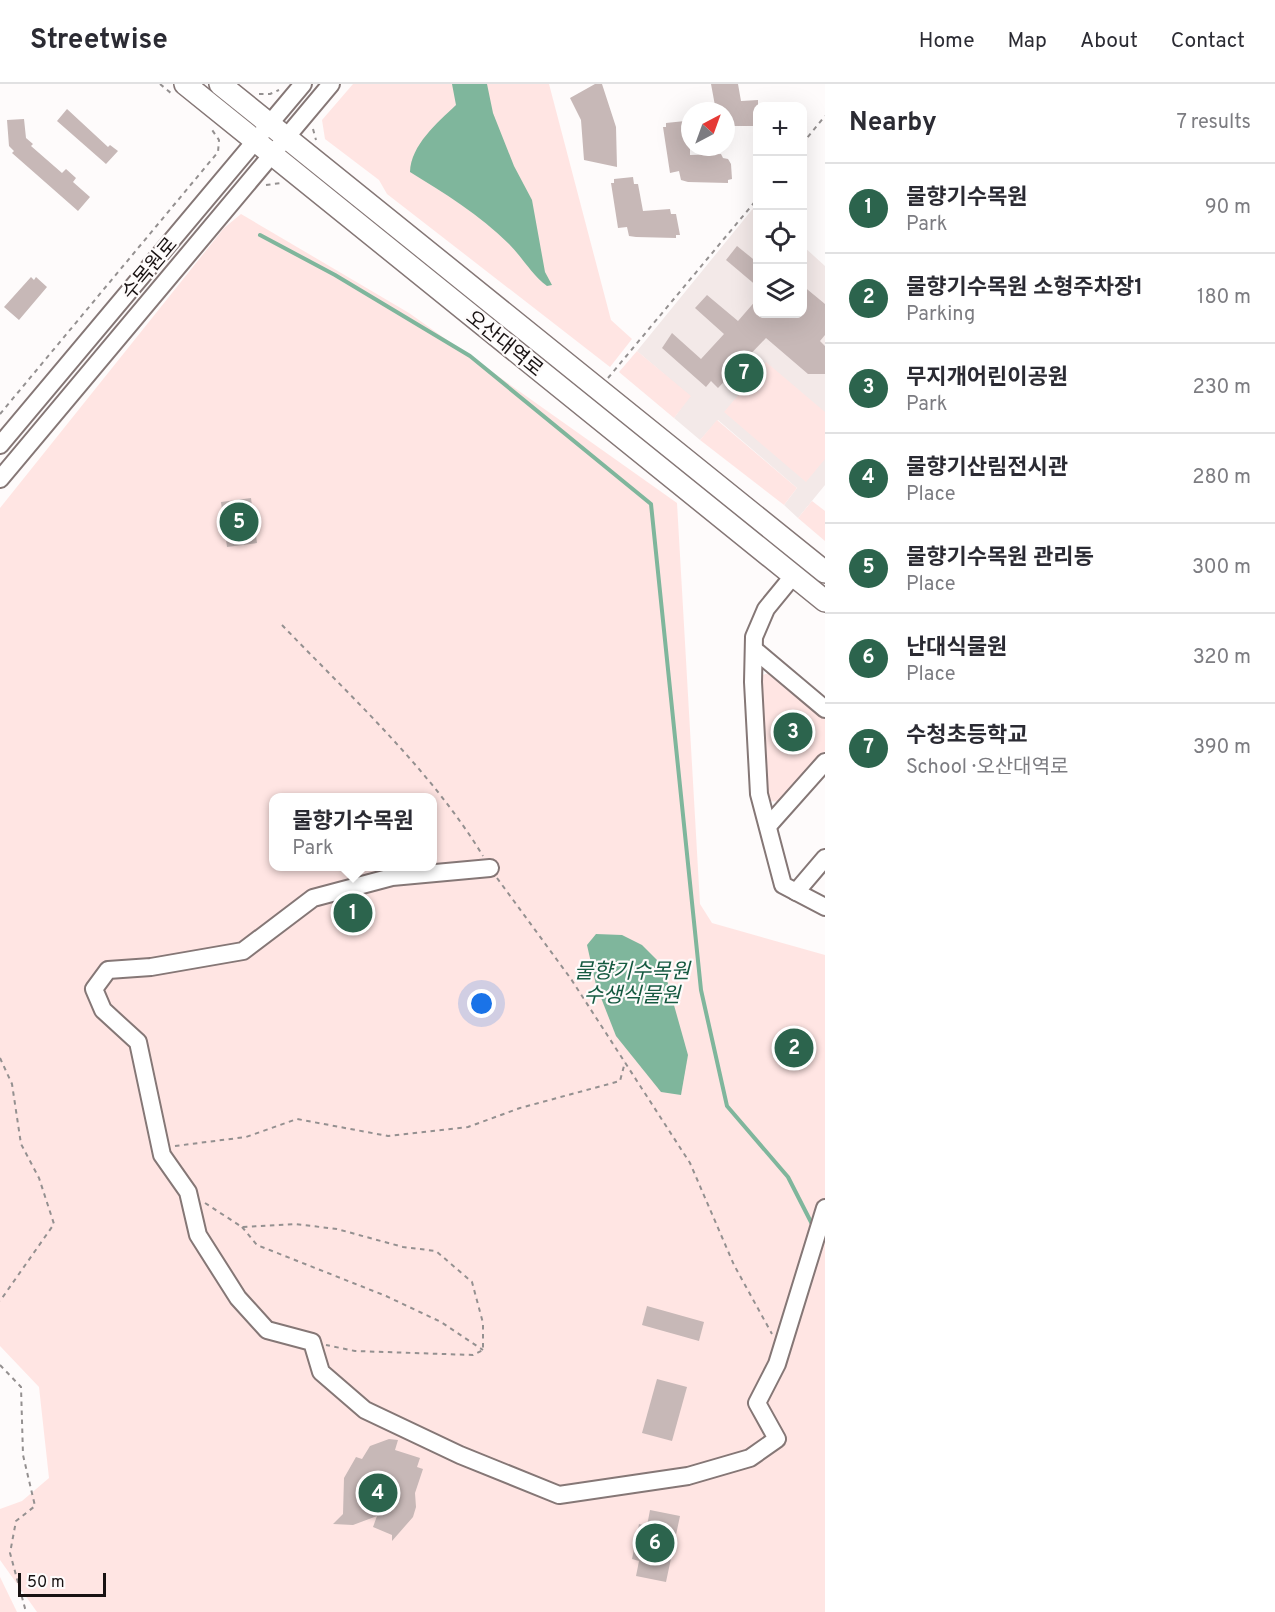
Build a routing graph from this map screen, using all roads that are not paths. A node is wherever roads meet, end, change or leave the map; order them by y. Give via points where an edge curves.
1 (185, 84) edge
2 (220, 84) edge
3 (303, 84) edge
4 (331, 84) edge
5 (268, 124) junction
6 (254, 141) junction
7 (278, 147) junction
8 (0, 445) edge
9 (0, 479) edge
10 (825, 572) edge
11 (793, 576) junction
12 (825, 601) edge
13 (756, 651) junction
14 (825, 709) edge
15 (825, 762) edge
16 (768, 826) junction
17 (825, 858) edge
18 (490, 868) road end
19 (796, 892) junction
20 (825, 907) edge
21 (825, 1208) edge

1 - 6 main road, 오산대역로
2 - 5 main road, 오산대역로
3 - 5 street, 수목원로
4 - 7 street, 수목원로
5 - 6 street, 수목원로
5 - 7 main road, 오산대역로
6 - 7 main road, 오산대역로
6 - 8 street, 수목원로
7 - 9 street, 수목원로
7 - 10 main road, 오산대역로 via 598,390
7 - 11 main road, 오산대역로
11 - 12 main road, 오산대역로
11 - 13 street via 760,619 754,637
13 - 14 street
13 - 16 street via 753,682 759,794
15 - 16 street
16 - 19 street via 783,885
17 - 19 street
18 - 21 street via 392,878 313,898 243,951 151,967 108,970 94,989 104,1010 138,1042 162,1155 188,1192 198,1235 238,1298 267,1330 312,1342 321,1372 365,1410 460,1455 559,1495 688,1476 750,1458 777,1439 757,1403 779,1357
19 - 20 street

